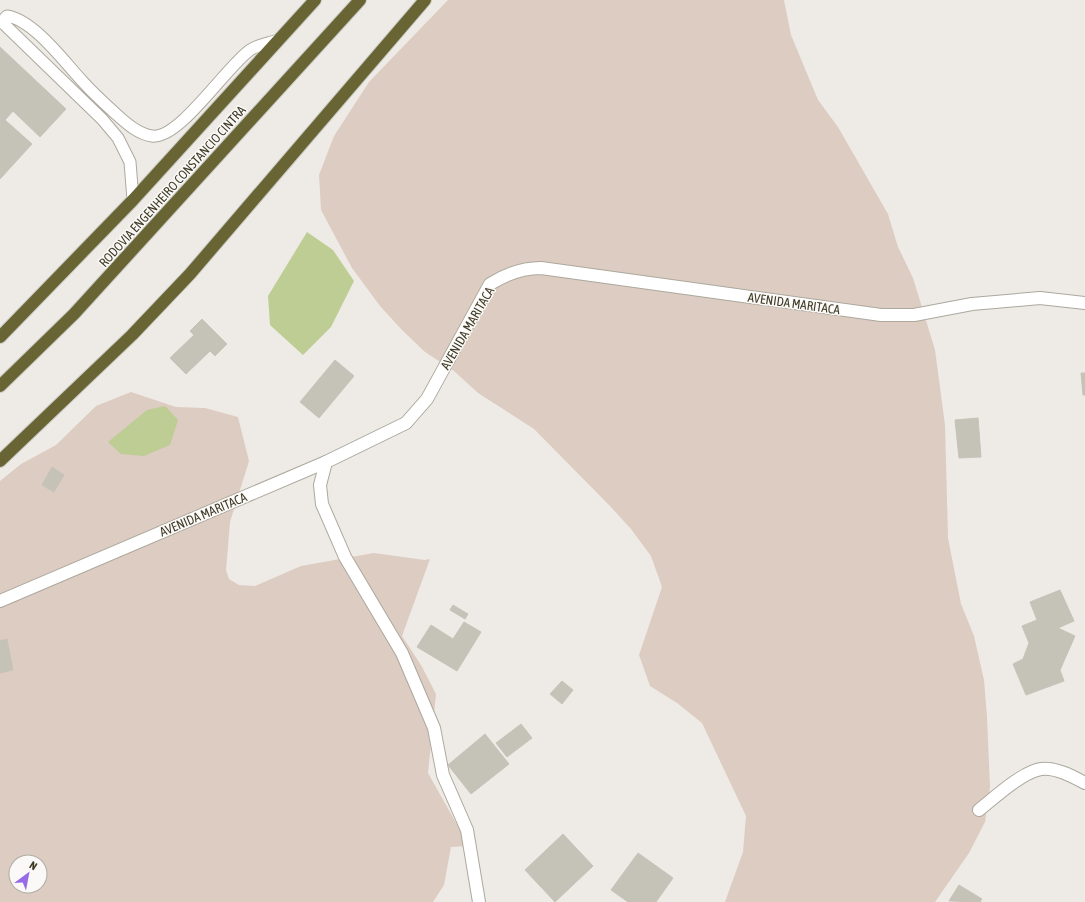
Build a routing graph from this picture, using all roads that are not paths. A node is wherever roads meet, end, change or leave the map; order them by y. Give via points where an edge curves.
1 (315, 0) edge
2 (360, 0) edge
3 (425, 0) edge
4 (278, 40) junction
5 (133, 200) junction
6 (1085, 302) edge
7 (2, 333) edge
8 (0, 386) edge
9 (0, 461) edge
10 (326, 462) junction
11 (0, 601) edge
12 (1085, 783) edge
13 (979, 810) dead end
14 (479, 902) edge

1 - 4 highway, RODOVIA ENGENHEIRO CONSTANCIO CINTRA
2 - 8 highway, RODOVIA ENGENHEIRO CONSTANCIO CINTRA via 74,314
3 - 9 highway via 190,274 132,335
4 - 5 highway, RODOVIA ENGENHEIRO CONSTANCIO CINTRA
4 - 5 lane via 251,50 184,120 169,132 157,137 146,135 128,125 45,41 21,21 7,16 4,18 4,24 102,119 118,138 130,162
5 - 7 highway, RODOVIA ENGENHEIRO CONSTANCIO CINTRA
6 - 10 street, AVENIDA MARITACA via 1040,298 972,304 914,315 881,315 611,277 528,268 490,284 427,399 406,423
10 - 11 street, AVENIDA MARITACA
10 - 14 street via 320,485 322,504 345,557 402,653 429,715 443,775 467,830
12 - 13 street via 1050,770 1034,771 1011,784

